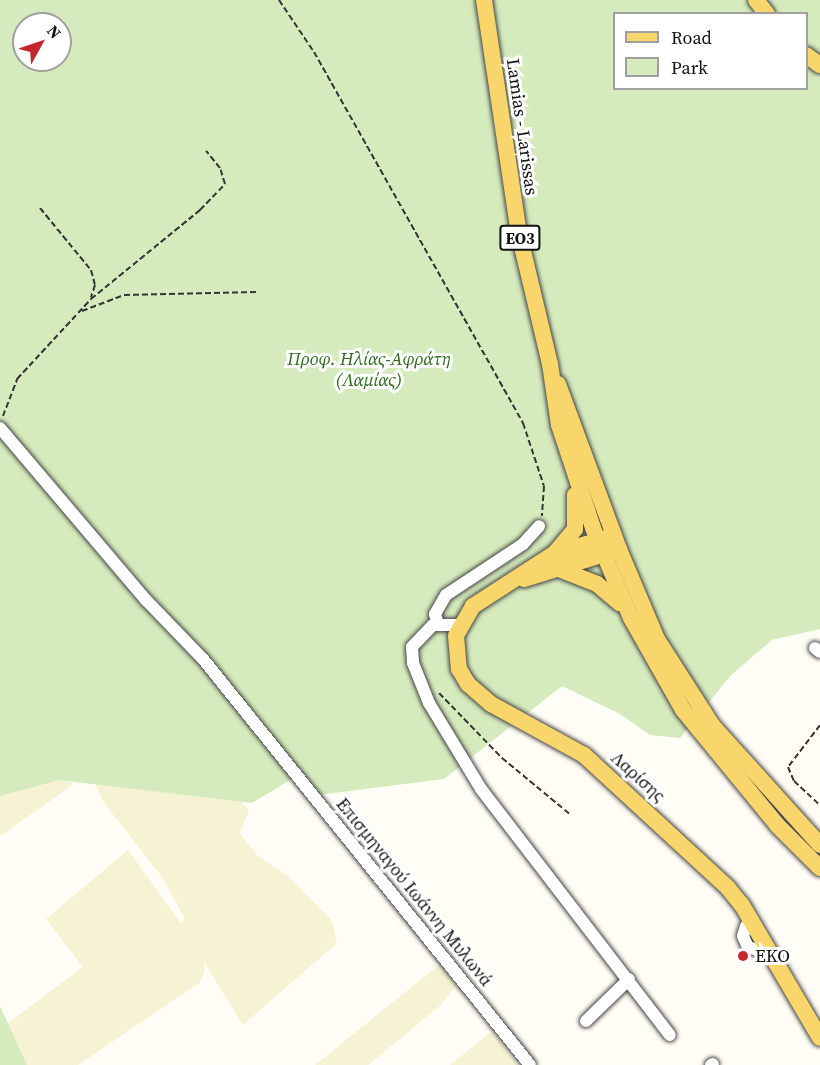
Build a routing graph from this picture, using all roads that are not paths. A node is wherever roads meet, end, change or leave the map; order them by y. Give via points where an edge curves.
1 (484, 0) edge
2 (808, 56) edge
3 (820, 65) edge
4 (550, 364) junction
5 (0, 428) edge
6 (573, 473) junction
7 (539, 526) road end
8 (609, 545) junction
9 (557, 561) junction
10 (631, 618) junction
11 (438, 624) junction
12 (459, 625) junction
13 (820, 845) edge
14 (820, 868) edge
15 (746, 926) dead end
16 (757, 950) dead end
17 (629, 979) junction
18 (586, 1021) dead end
19 (670, 1035) dead end
20 (820, 1038) edge
21 (530, 1065) edge

1 - 4 main road, Lamias - Larissas / ΕΟ3 via 519,234
2 - 3 main road
4 - 6 main road, Lamias - Larissas / ΕΟ3 via 559,425
4 - 8 main road, Lamias - Larissas / ΕΟ3
5 - 21 street, Επισμηναγού Ιωάννη Μυλωνά via 146,600 202,659
6 - 8 main road
6 - 9 main road, ΕΟ3 via 576,523
7 - 11 street via 523,544 446,595 435,614
8 - 9 main road
8 - 10 main road
8 - 13 main road via 695,701 752,773
9 - 10 main road via 603,588
9 - 12 main road via 473,606
10 - 14 main road via 700,733 777,825
11 - 12 street
11 - 17 street via 420,635 411,654 429,703 481,789
12 - 20 main road, Λαρίσης via 456,659 468,684 491,704 584,755 728,888 742,905
15 - 16 street via 743,936 748,947
17 - 18 street
17 - 19 street

